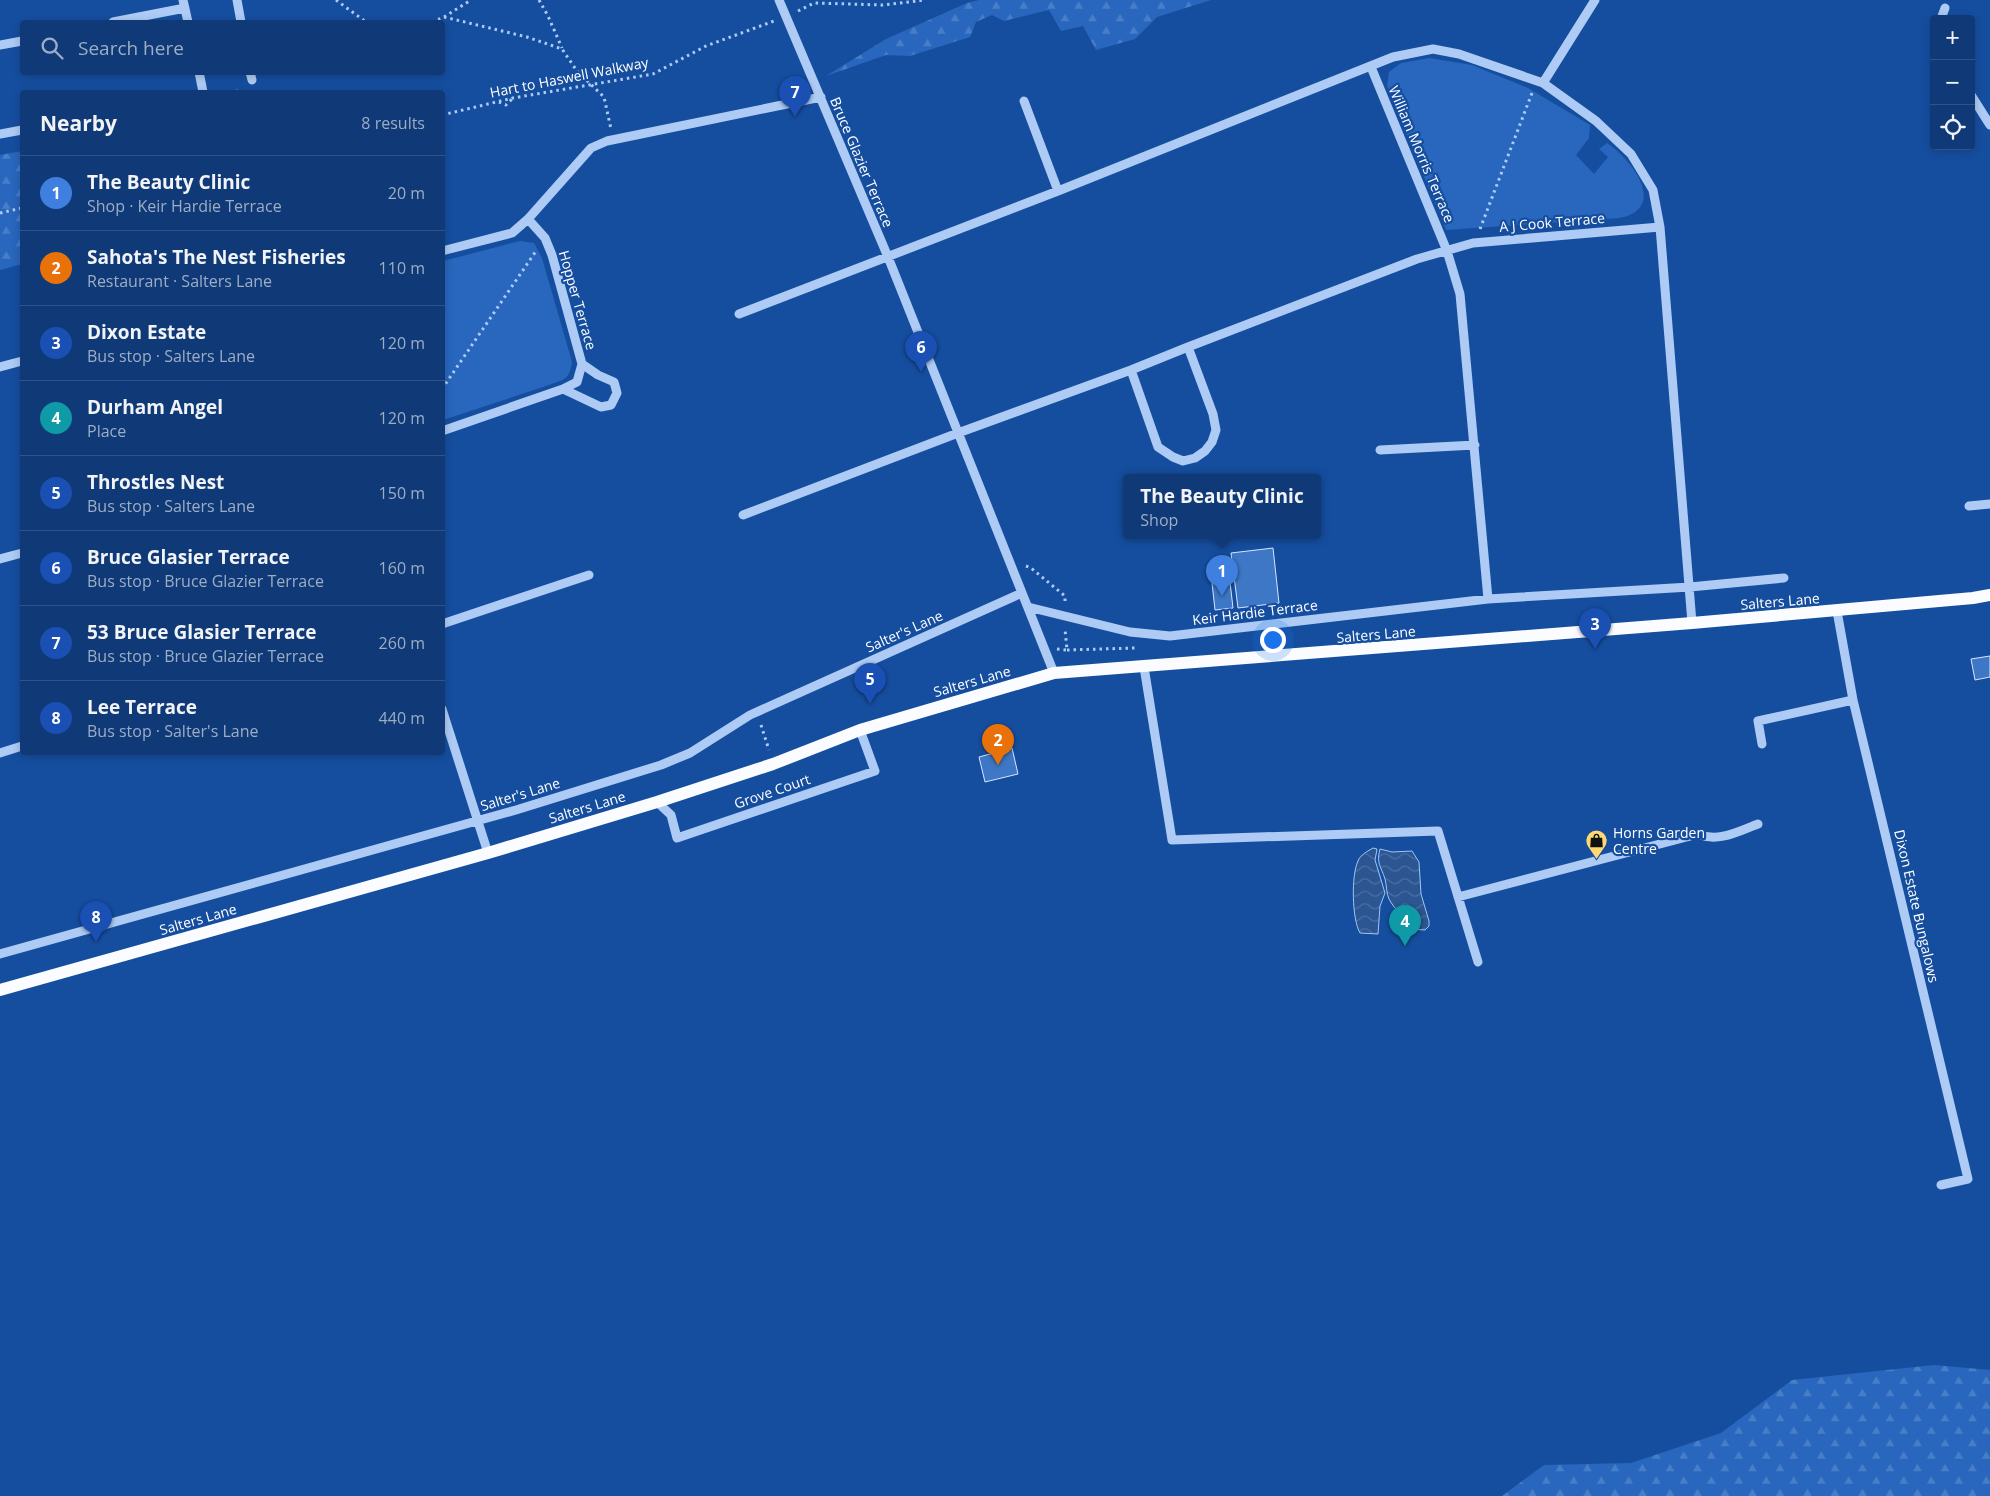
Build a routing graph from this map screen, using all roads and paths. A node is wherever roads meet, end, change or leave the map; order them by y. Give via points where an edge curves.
1 (237, 0) edge
2 (336, 0) edge
3 (471, 0) edge
4 (539, 0) edge
5 (779, 0) edge
6 (925, 0) edge
7 (1595, 0) edge
8 (184, 4) edge
9 (1945, 8) dead end
10 (1942, 15) edge
11 (786, 16) junction
12 (444, 17) junction
13 (121, 20) edge
14 (188, 20) edge
15 (241, 20) edge
16 (363, 20) edge
17 (437, 20) edge
18 (20, 41) edge
19 (0, 45) edge
20 (562, 49) junction
21 (1370, 67) junction
22 (200, 75) edge
23 (1540, 82) junction
24 (591, 85) junction
25 (203, 90) edge
26 (821, 97) junction
27 (1024, 100) dead end
28 (1975, 101) edge
29 (445, 114) edge
30 (1990, 125) edge
31 (20, 130) edge
32 (0, 134) edge
33 (613, 140) junction
34 (1058, 190) junction
35 (20, 208) edge
36 (0, 213) edge
37 (528, 219) junction
38 (1660, 227) junction
39 (545, 238) junction
40 (1477, 242) junction
41 (445, 250) edge
42 (1447, 251) junction
43 (888, 257) junction
44 (739, 314) dead end
45 (1188, 347) junction
46 (20, 362) edge
47 (582, 364) junction
48 (0, 367) edge
49 (1131, 370) junction
50 (445, 385) edge
51 (563, 389) junction
52 (445, 430) edge
53 (958, 433) junction
54 (1475, 445) junction
55 (1380, 450) dead end
56 (1990, 504) edge
57 (1969, 506) dead end
58 (743, 515) dead end
59 (20, 553) edge
60 (0, 559) edge
61 (1009, 559) junction
62 (589, 575) dead end
63 (1784, 578) dead end
64 (1690, 588) junction
65 (1022, 594) junction
66 (1990, 595) edge
67 (1488, 599) junction
68 (1028, 608) junction
69 (1837, 612) junction
70 (1064, 616) junction
71 (445, 623) edge
72 (1692, 623) junction
73 (1044, 648) junction
74 (1144, 667) junction
75 (1054, 674) junction
76 (1853, 700) junction
77 (756, 712) junction
78 (445, 718) edge
79 (860, 730) junction
80 (1762, 744) dead end
81 (20, 747) edge
82 (0, 753) edge
83 (773, 764) junction
84 (657, 802) junction
85 (477, 820) junction
86 (1758, 824) dead end
87 (488, 853) junction
88 (1458, 897) junction
89 (0, 954) edge
90 (1478, 962) dead end
91 (0, 990) edge
92 (1941, 1185) dead end

1 - 15 street
2 - 16 path
3 - 12 path
4 - 20 path
5 - 11 street
6 - 11 path, Hart to Haswell Walkway via 883,5 814,2
7 - 23 street
8 - 13 street
8 - 14 street
9 - 10 street
11 - 24 path, Hart to Haswell Walkway via 706,46 653,74
11 - 26 street
12 - 17 path
12 - 20 path
18 - 19 street
20 - 24 path
21 - 23 street via 1393,57 1433,49 1459,54
21 - 34 street
21 - 42 street, William Morris Terrace
22 - 25 street
23 - 38 street via 1596,121 1631,154 1653,190
23 - 40 path via 1480,225
24 - 29 path, Hart to Haswell Walkway via 513,98
24 - 33 path via 604,97
26 - 33 street, Bruce Glazier Terrace
26 - 43 street, Bruce Glazier Terrace
27 - 34 street
28 - 30 street
31 - 32 street
33 - 37 street, Bruce Glazier Terrace via 590,148
34 - 43 street
35 - 36 path
37 - 39 street, Hopper Terrace
37 - 41 street, Bruce Glazier Terrace via 512,233
38 - 40 street, A J Cook Terrace
38 - 64 street
39 - 47 street, Hopper Terrace
39 - 50 path
40 - 42 street, A J Cook Terrace
42 - 45 street, A J Cook Terrace via 1417,259
42 - 54 street, William Morris Terrace via 1460,294
43 - 44 street
43 - 53 street, Bruce Glazier Terrace
45 - 49 street, A J Cook Terrace
45 - 49 street via 1216,430 1212,442 1195,458 1183,461 1158,447
46 - 48 street
47 - 51 street, Hopper Terrace via 577,382
47 - 51 street, Hopper Terrace via 614,382 617,393 611,405 601,407
49 - 53 street, A J Cook Terrace
51 - 52 street, Hopper Terrace
53 - 58 street
53 - 61 street, Bruce Glazier Terrace
54 - 55 street
54 - 67 street, William Morris Terrace
56 - 57 street
59 - 60 street
61 - 65 street, Bruce Glazier Terrace
61 - 70 path via 1031,568 1065,596
62 - 71 street
63 - 64 street
64 - 67 street
64 - 72 street
65 - 68 street, Bruce Glazier Terrace
65 - 77 street, Salter's Lane
66 - 69 main road, Salters Lane
67 - 70 street, Keir Hardie Terrace via 1170,636 1130,632
68 - 70 street, Keir Hardie Terrace
68 - 73 street, Bruce Glazier Terrace
69 - 72 main road, Salters Lane
69 - 76 street, Dixon Estate Bungalows
70 - 73 path via 1067,650
72 - 74 main road, Salters Lane
73 - 75 street, Bruce Glazier Terrace
74 - 75 main road, Salters Lane
74 - 88 street via 1172,840 1438,831
75 - 79 main road, Salters Lane
76 - 80 street via 1758,721
76 - 92 street, Dixon Estate Bungalows via 1968,1179
77 - 83 path
77 - 85 street, Salter's Lane via 690,753 661,765
78 - 85 street
79 - 83 main road, Salters Lane
79 - 84 street, Grove Court via 875,771 677,838 671,815
81 - 82 street
83 - 84 main road, Salters Lane
84 - 87 main road, Salters Lane
85 - 87 street
85 - 89 street, Salter's Lane
86 - 88 street via 1719,838 1698,834
87 - 91 main road, Salters Lane
88 - 90 street

